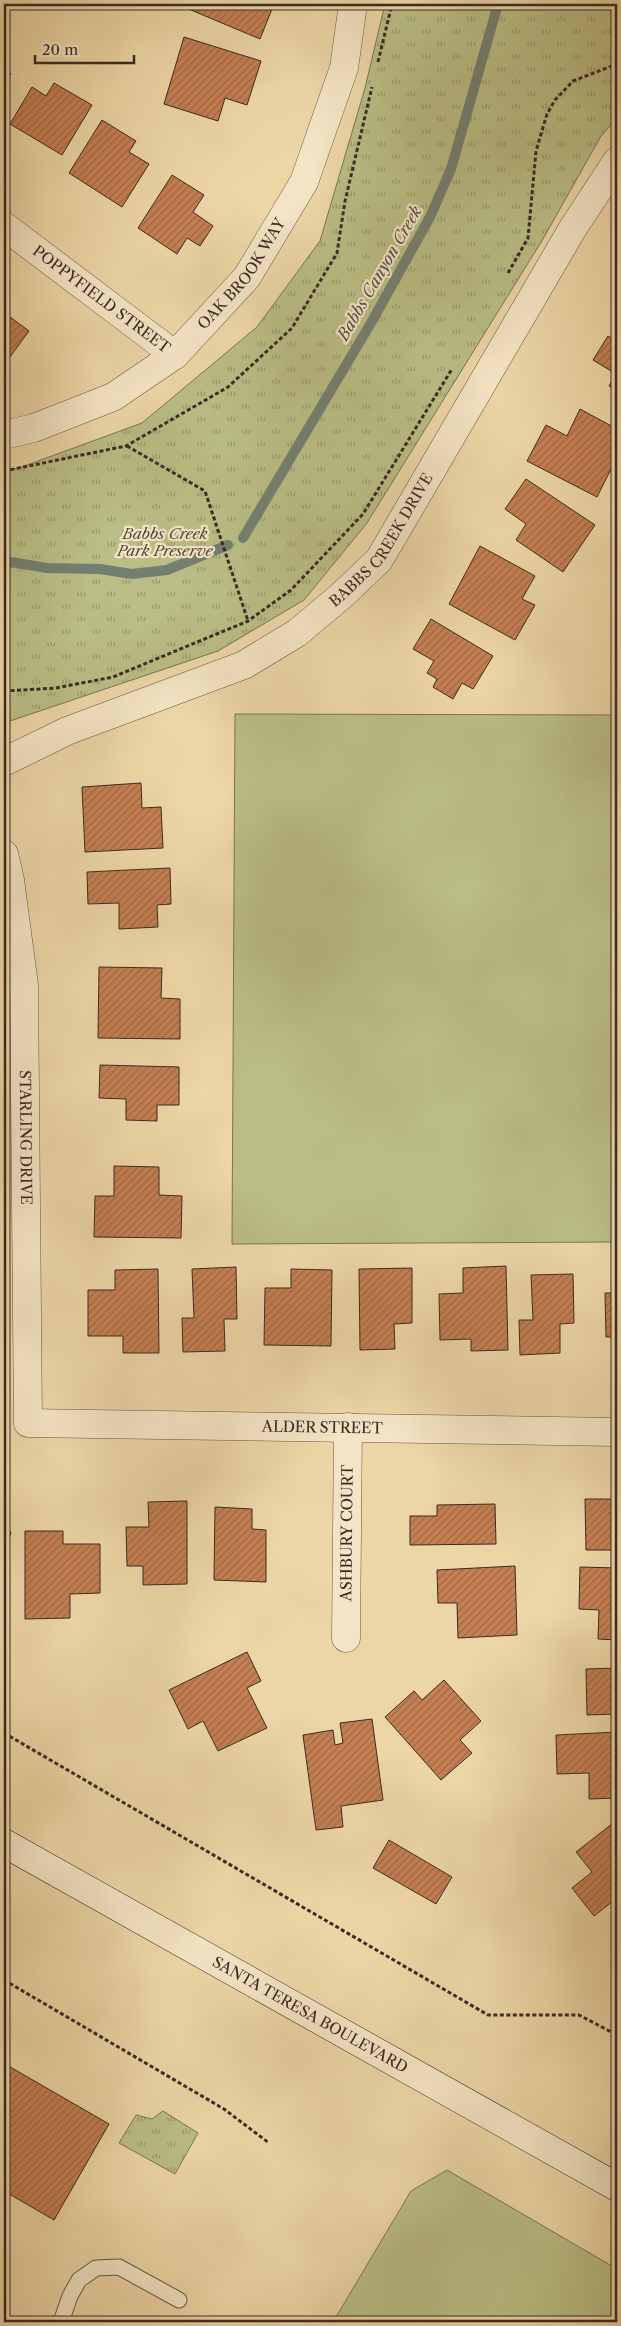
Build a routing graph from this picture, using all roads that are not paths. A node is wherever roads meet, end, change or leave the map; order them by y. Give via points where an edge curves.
1 (353, 4) edge
2 (617, 161) edge
3 (4, 226) edge
4 (176, 355) junction
5 (4, 435) edge
6 (4, 762) edge
7 (4, 854) edge
8 (28, 1423) joint
9 (348, 1427) junction
10 (617, 1432) edge
11 (346, 1638) dead end
12 (4, 1844) edge
13 (617, 2186) edge
14 (179, 2300) dead end
15 (61, 2322) edge

1 - 4 street, OAK BROOK WAY via 344,68 304,182 247,277
2 - 6 street, BABBS CREEK DRIVE via 568,237 379,560 297,633 244,665 67,731
3 - 4 street, POPPYFIELD STREET
4 - 5 street, OAK BROOK WAY via 113,397 34,428
7 - 8 street, STARLING DRIVE via 24,985
8 - 9 street, ALDER STREET
9 - 10 street, ALDER STREET
9 - 11 street, ASHBURY COURT
12 - 13 street, SANTA TERESA BOULEVARD
14 - 15 lane via 119,2267 96,2268 79,2280

